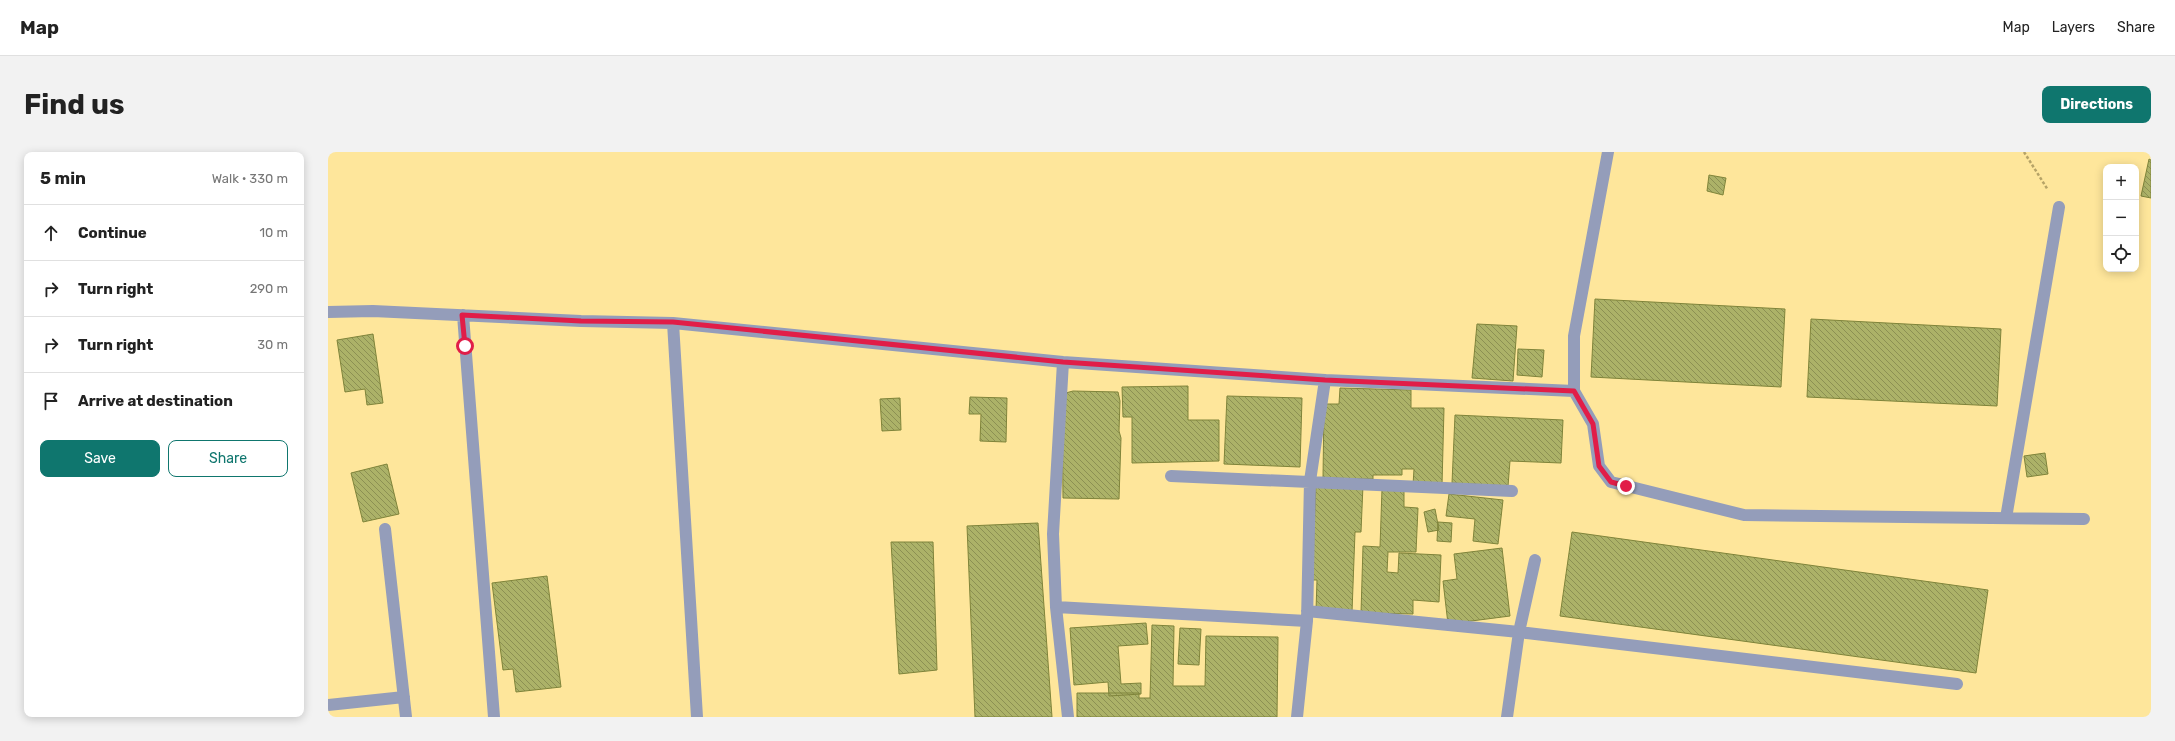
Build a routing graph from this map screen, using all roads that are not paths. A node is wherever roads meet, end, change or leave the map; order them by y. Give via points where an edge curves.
1 (1608, 152) edge
2 (2059, 207) road end
3 (328, 312) edge
4 (462, 315) junction
5 (673, 322) junction
6 (1063, 362) junction
7 (1325, 380) junction
8 (1574, 391) junction
9 (1171, 476) dead end
10 (1310, 481) junction
11 (1512, 492) dead end
12 (2006, 518) junction
13 (2084, 519) dead end
14 (385, 528) dead end
15 (1535, 560) dead end
16 (1056, 607) junction
17 (1307, 616) junction
18 (1519, 632) junction
19 (1957, 684) dead end
20 (404, 697) junction
21 (328, 705) edge
22 (406, 717) edge
23 (494, 717) edge
24 (697, 717) edge
25 (1068, 717) edge
26 (1297, 717) edge
27 (1507, 717) edge

1 - 8 street via 1574,336
2 - 12 street
3 - 4 street via 373,311
4 - 5 street via 581,321
4 - 23 street
5 - 6 street
5 - 24 street
6 - 7 street
6 - 16 street via 1053,534
7 - 8 street
7 - 10 street
8 - 12 street via 1593,424 1599,466 1611,482 1744,515
9 - 10 street
10 - 11 street
10 - 17 street
12 - 13 street
14 - 20 street
15 - 18 street
16 - 17 street
16 - 25 street
17 - 18 street
17 - 26 street
18 - 19 street
18 - 27 street
20 - 21 street
20 - 22 street

